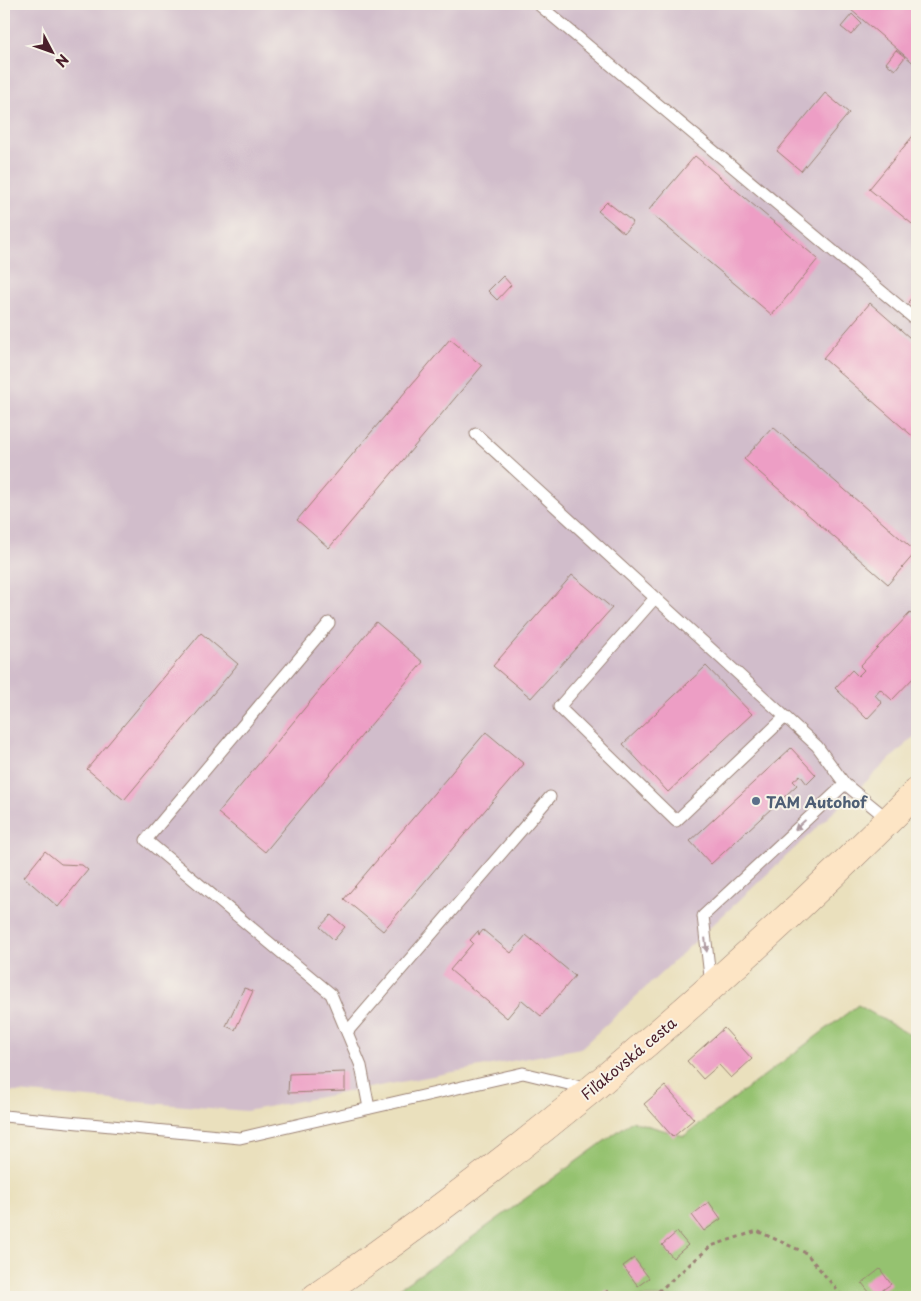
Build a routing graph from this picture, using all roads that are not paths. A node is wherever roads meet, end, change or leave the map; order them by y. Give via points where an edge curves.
1 (538, 4) edge
2 (917, 320) edge
3 (476, 434) dead end
4 (655, 598) junction
5 (329, 623) dead end
6 (785, 717) junction
7 (845, 784) junction
8 (917, 792) edge
9 (550, 797) dead end
10 (889, 820) junction
11 (711, 987) junction
12 (347, 1032) junction
13 (591, 1090) junction
14 (369, 1108) junction
15 (4, 1116) edge
16 (316, 1297) edge

1 - 2 lane
3 - 4 lane
4 - 6 lane
4 - 6 lane via 558,707 676,821
5 - 12 lane via 146,840 331,994
6 - 7 lane via 817,746
7 - 10 lane
7 -> 11 lane via 703,916
8 - 10 street, Fiľakovská cesta
9 - 12 lane
10 - 11 street, Fiľakovská cesta
11 - 13 street, Fiľakovská cesta
12 - 14 lane via 361,1066
13 - 14 lane via 524,1073
13 - 16 street, Fiľakovská cesta via 510,1157
14 - 15 lane via 240,1138

